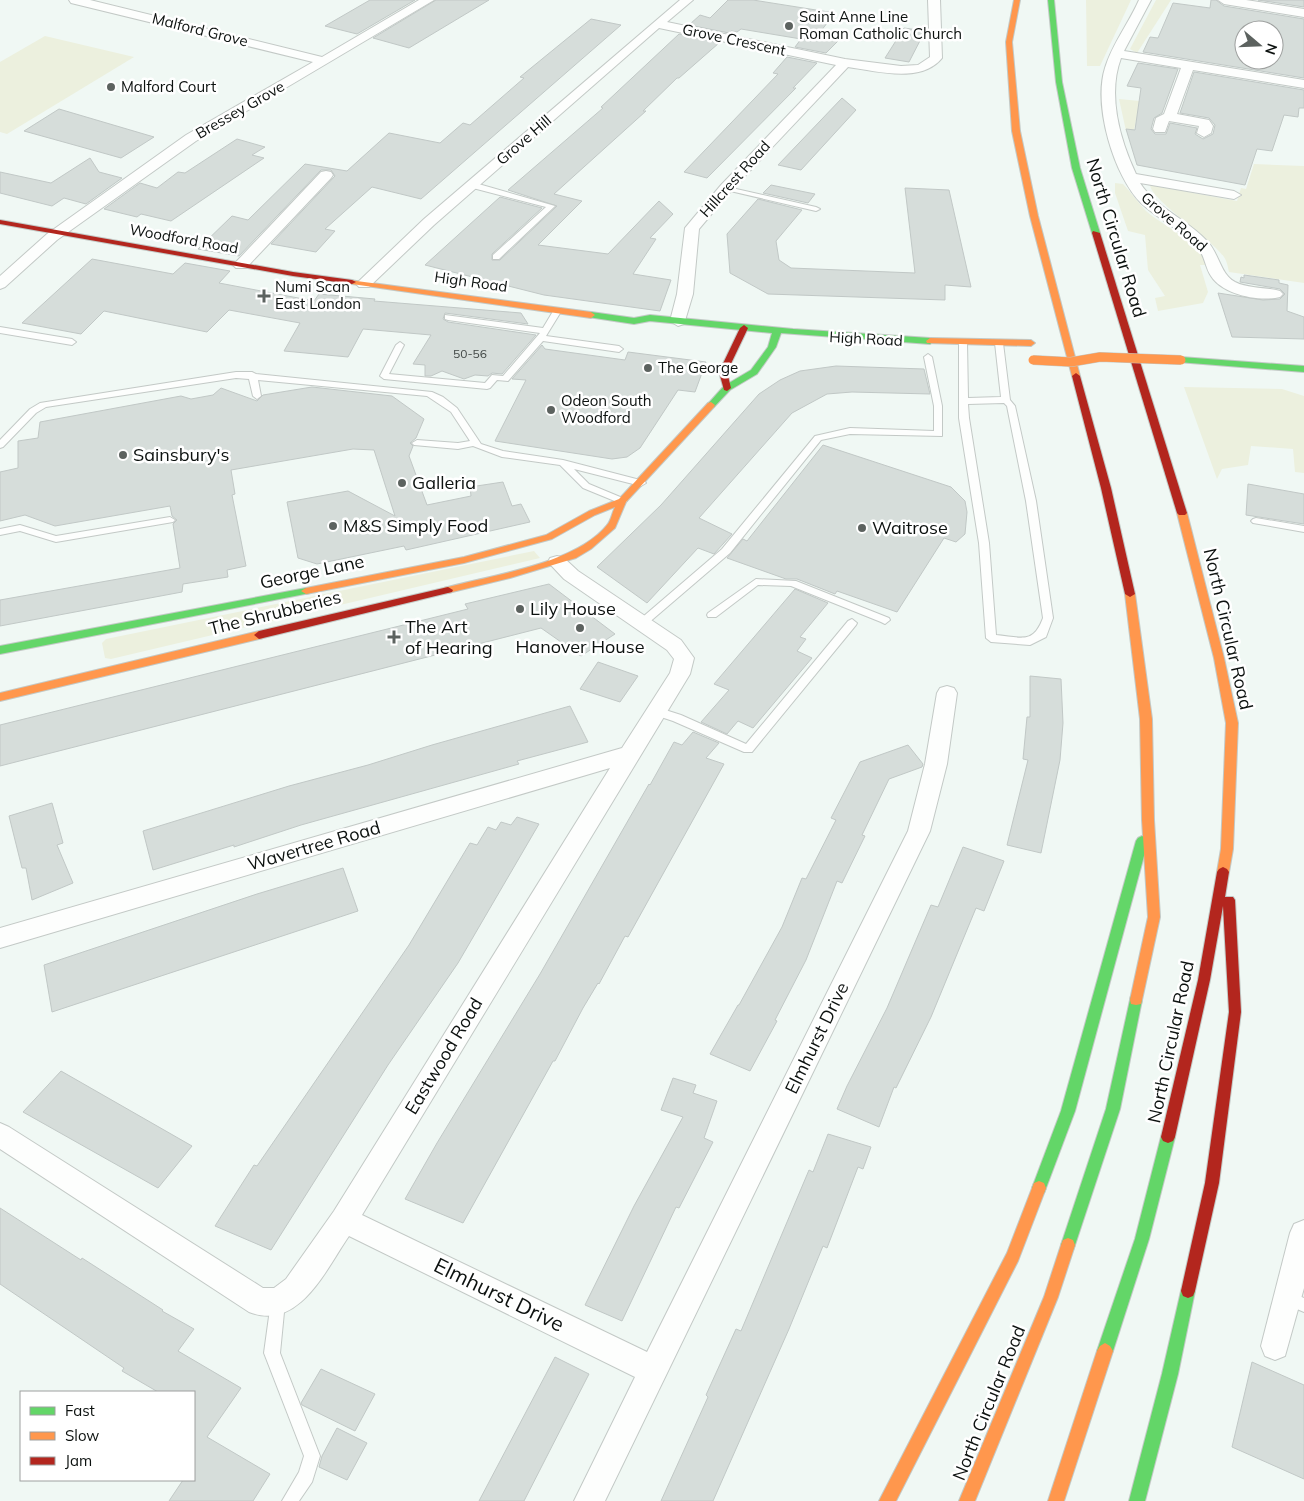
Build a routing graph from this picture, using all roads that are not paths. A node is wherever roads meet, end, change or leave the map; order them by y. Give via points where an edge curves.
1 (76, 0) edge
2 (428, 0) edge
3 (687, 0) edge
4 (934, 0) edge
5 (1006, 0) edge
6 (1017, 0) edge
7 (1052, 0) edge
8 (1145, 0) edge
9 (1224, 0) edge
10 (1064, 9) dead end
11 (1304, 13) edge
12 (657, 24) junction
13 (1009, 42) junction
14 (1056, 44) junction
15 (1118, 54) junction
16 (324, 61) junction
17 (845, 63) junction
18 (1189, 65) junction
19 (1304, 84) edge
20 (1170, 117) junction
21 (1160, 129) dead end
22 (1204, 133) dead end
23 (326, 175) dead end
24 (1130, 178) junction
25 (472, 185) junction
26 (726, 188) junction
27 (1234, 195) dead end
28 (816, 209) dead end
29 (0, 222) edge
30 (60, 231) junction
31 (496, 256) dead end
32 (241, 265) junction
33 (0, 284) edge
34 (364, 284) junction
35 (1274, 294) dead end
36 (558, 310) junction
37 (448, 317) dead end
38 (634, 321) junction
39 (678, 321) junction
40 (744, 328) junction
41 (0, 330) edge
42 (662, 331) dead end
43 (777, 331) junction
44 (543, 334) junction
45 (721, 340) dead end
46 (72, 342) dead end
47 (963, 342) junction
48 (998, 343) junction
49 (746, 344) junction
50 (1036, 344) dead end
51 (400, 345) dead end
52 (1055, 345) dead end
53 (776, 348) junction
54 (619, 349) dead end
55 (928, 357) dead end
56 (1100, 357) junction
57 (996, 359) junction
58 (1304, 369) edge
59 (252, 374) junction
60 (726, 388) junction
61 (257, 396) dead end
62 (1006, 400) junction
63 (964, 401) junction
64 (417, 443) dead end
65 (475, 443) junction
66 (0, 445) edge
67 (563, 462) junction
68 (641, 483) junction
69 (622, 501) junction
70 (170, 520) dead end
71 (1256, 521) dead end
72 (1304, 529) edge
73 (0, 532) edge
74 (536, 541) junction
75 (557, 562) junction
76 (712, 615) dead end
77 (885, 620) dead end
78 (642, 623) junction
79 (852, 623) dead end
80 (0, 650) edge
81 (946, 693) dead end
82 (0, 697) edge
83 (656, 711) junction
84 (629, 754) junction
85 (1148, 820) junction
86 (1226, 849) junction
87 (0, 938) edge
88 (0, 1136) edge
89 (344, 1220) junction
90 (1304, 1233) edge
91 (278, 1302) junction
92 (1296, 1302) edge
93 (1276, 1346) dead end
94 (654, 1371) junction
95 (290, 1501) edge
96 (589, 1501) edge
97 (887, 1501) edge
98 (967, 1501) edge
99 (1056, 1501) edge
100 (1138, 1501) edge

1 - 16 street, Malford Grove
2 - 16 street, Bressey Grove
3 - 12 street, Grove Hill
4 - 17 street, Grove Crescent via 936,58 921,68 901,70
5 - 13 main road
6 - 13 main road, North Circular Road
7 - 14 main road, North Circular Road
8 - 15 street, Grove Road
9 - 11 street
10 - 14 main road
12 - 17 street, Grove Crescent
12 - 25 street, Grove Hill
13 - 85 main road, North Circular Road via 1016,131 1023,167 1132,602 1146,719
14 - 86 main road, North Circular Road via 1059,82 1078,176 1176,490 1219,658 1232,723
15 - 18 street
15 - 24 street, Grove Road via 1110,69 1108,96 1122,159
16 - 30 street, Bressey Grove via 191,138
17 - 26 street, Hillcrest Road
18 - 19 street
18 - 20 street
20 - 21 street via 1163,118
20 - 22 street via 1204,123
23 - 32 street
24 - 27 street
24 - 35 street, Grove Road via 1156,208 1211,253 1218,276 1226,284
25 - 31 lane via 552,206
25 - 34 street, Grove Hill
26 - 28 lane
26 - 39 street, Hillcrest Road via 692,228 685,294
29 - 30 main road, Woodford Road
30 - 32 main road, Woodford Road
30 - 33 street, Bressey Grove
32 - 34 main road, Woodford Road
34 - 36 main road, High Road
36 - 38 main road, High Road
36 - 44 lane
37 - 44 lane
38 - 39 main road, High Road via 650,318
38 - 42 main road, High Road via 646,328
39 - 40 main road, High Road
40 - 43 main road, High Road
40 - 49 main road
41 - 46 lane
43 - 47 main road, High Road
43 - 53 main road, George Lane
44 - 51 lane via 505,378 495,377 487,386 384,376
44 - 54 lane
45 - 49 main road
47 - 48 main road, High Road
47 - 63 lane
48 - 50 main road, High Road
48 - 57 lane
49 - 53 main road
49 - 60 main road via 723,372
52 - 56 main road
53 - 60 main road, George Lane via 754,372
55 - 78 lane via 938,406 939,434 850,432 818,438 726,551
56 - 57 main road, bridge via 1071,362
56 - 58 main road, bridge
57 - 62 lane
59 - 61 lane
59 - 65 lane via 429,394 444,400 457,411
59 - 66 lane via 43,405
60 - 68 main road, George Lane
62 - 63 lane
62 - 63 lane via 1011,406 1031,501 1048,618 1042,634 1030,641 990,638 984,543
64 - 65 lane via 458,446
65 - 67 lane via 502,454
67 - 68 lane
67 - 69 lane via 586,486
68 - 69 main road, George Lane
69 - 74 main road, George Lane
69 - 75 main road, George Lane via 612,526 588,547
70 - 73 lane via 56,539 20,528
71 - 72 lane
74 - 75 main road
74 - 80 main road, George Lane via 464,560 91,637
75 - 78 street, Eastwood Road
75 - 82 main road, The Shrubberies via 95,670
76 - 77 lane via 756,582 792,583
78 - 83 street, Eastwood Road via 674,645 684,658 680,674
79 - 83 lane via 748,749
81 - 94 street, Elmhurst Drive via 936,764 919,831
83 - 84 street, Eastwood Road
84 - 87 street, Wavertree Road
84 - 89 street, Eastwood Road
85 - 97 main road via 1068,1111 1016,1247
85 - 98 main road, North Circular Road via 1154,916 1113,1109 1051,1297
86 - 99 main road, North Circular Road via 1204,980 1157,1184
86 - 100 main road via 1235,1012 1212,1183
88 - 91 street via 259,1302
89 - 91 street, Eastwood Road via 296,1288
89 - 94 street, Elmhurst Drive
90 - 92 street
91 - 95 lane via 272,1353 312,1456 306,1476
92 - 93 street
94 - 96 street, Elmhurst Drive

